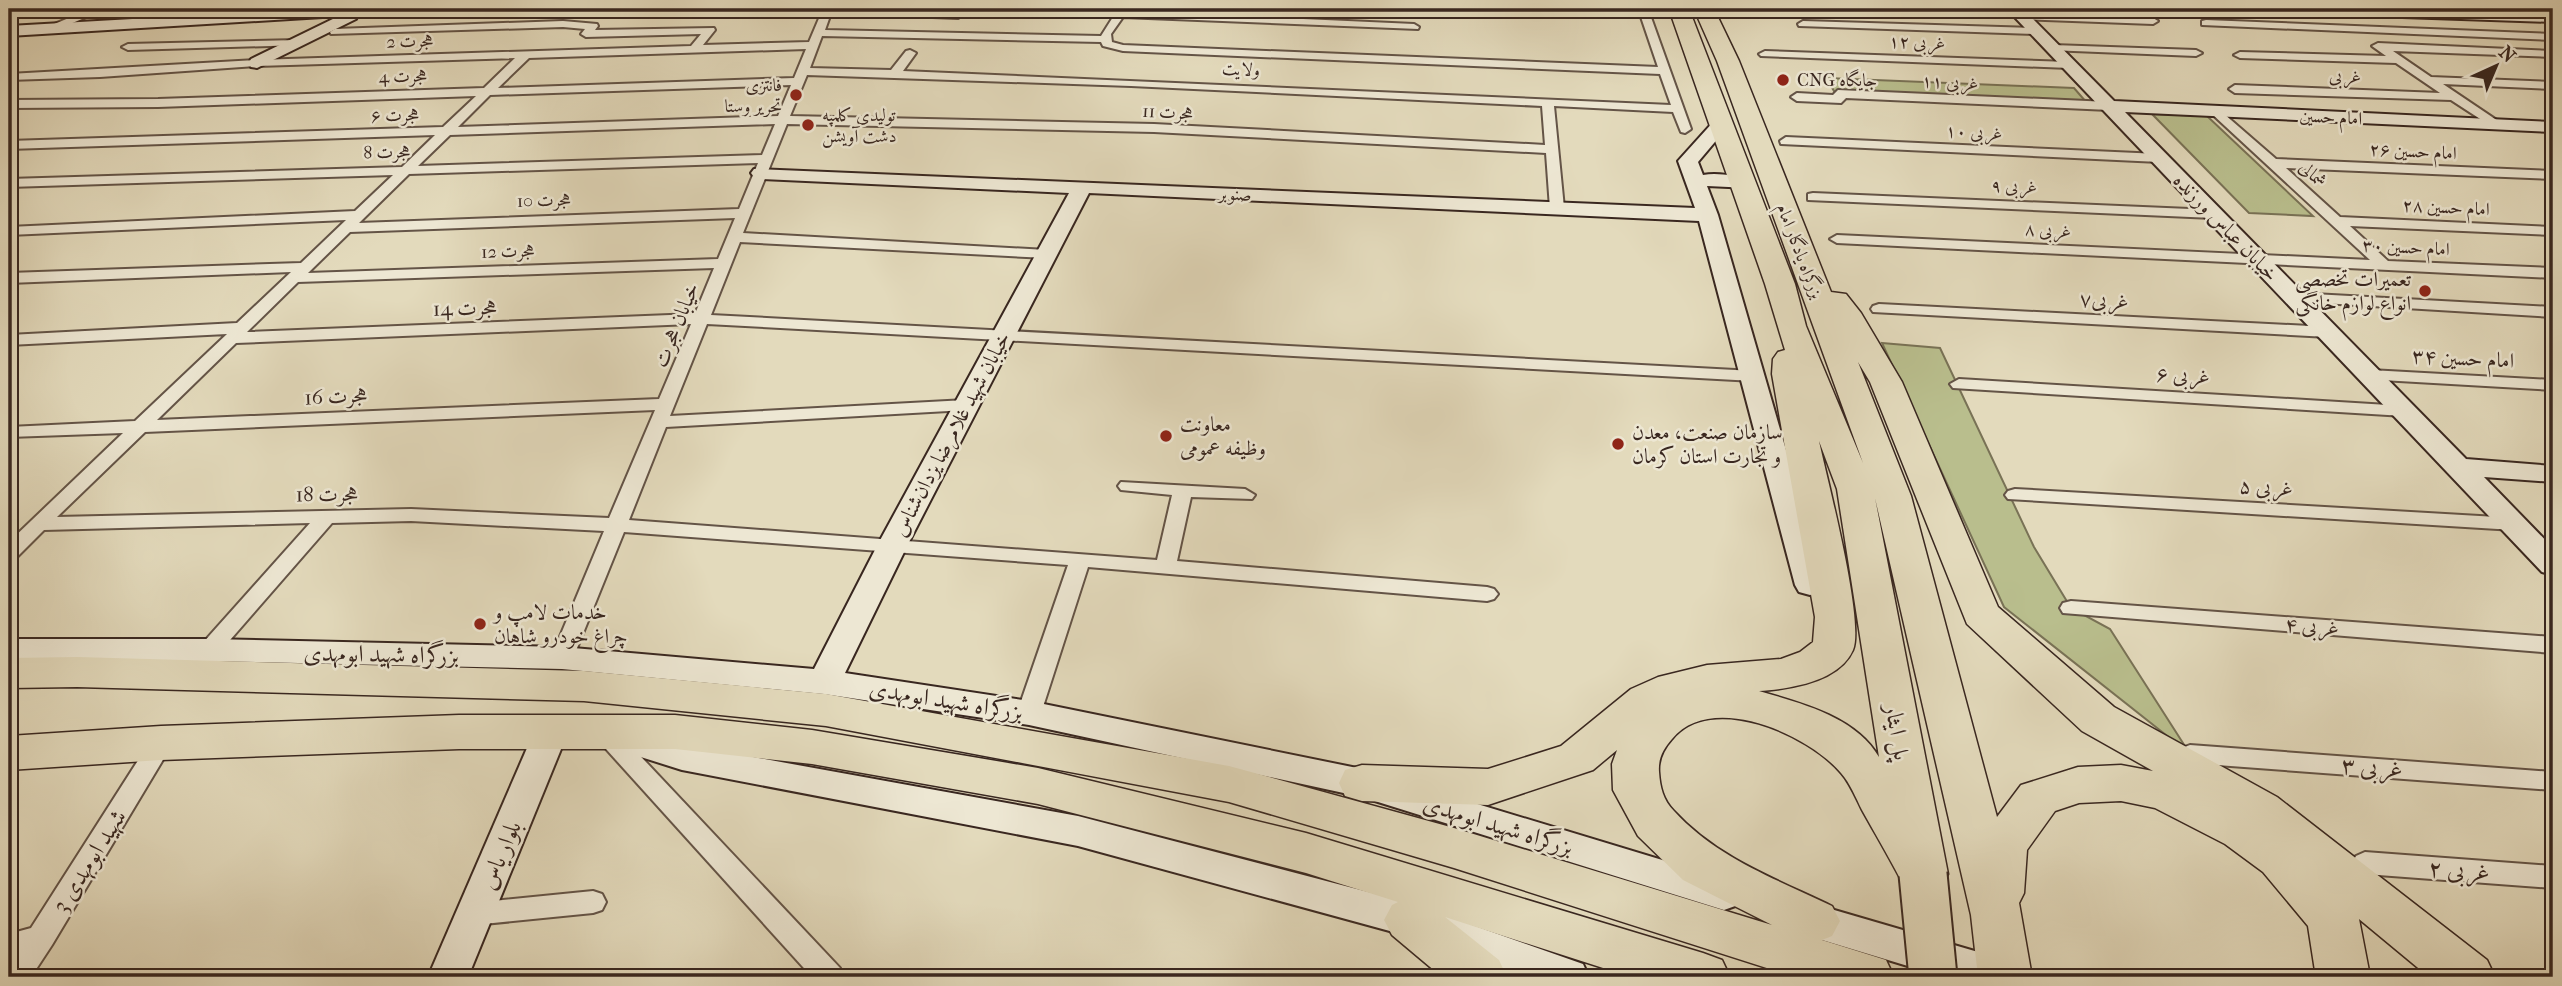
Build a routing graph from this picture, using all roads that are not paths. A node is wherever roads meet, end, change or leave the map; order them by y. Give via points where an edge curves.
1 (55, 9) edge
2 (382, 9) edge
3 (2314, 9) edge
4 (828, 10) edge
5 (1058, 11) dead end
6 (1122, 11) edge
7 (1685, 11) edge
8 (364, 13) edge
9 (958, 15) dead end
10 (2553, 17) edge
11 (2025, 19) edge
12 (2153, 21) dead end
13 (1803, 23) dead end
14 (2206, 23) dead end
15 (339, 27) junction
16 (1414, 27) dead end
17 (2351, 28) junction
18 (51, 29) junction
19 (9, 31) edge
20 (2553, 37) edge
21 (816, 39) junction
22 (1107, 39) junction
23 (9, 40) edge
24 (298, 43) junction
25 (128, 47) dead end
26 (2379, 47) junction
27 (2053, 48) junction
28 (694, 49) junction
29 (910, 53) dead end
30 (2196, 53) dead end
31 (526, 54) junction
32 (1765, 54) dead end
33 (2553, 54) edge
34 (2240, 55) dead end
35 (2398, 60) junction
36 (257, 63) junction
37 (275, 63) junction
38 (2069, 65) junction
39 (1665, 71) junction
40 (894, 74) junction
41 (9, 76) edge
42 (801, 76) junction
43 (2428, 80) junction
44 (1245, 86) junction
45 (2553, 86) edge
46 (2235, 89) dead end
47 (488, 91) junction
48 (1797, 97) dead end
49 (2454, 97) junction
50 (1241, 102) dead end
51 (1548, 102) junction
52 (9, 104) edge
53 (2109, 106) junction
54 (1678, 109) junction
55 (2216, 111) junction
56 (783, 120) junction
57 (1721, 124) junction
58 (2494, 124) junction
59 (2553, 127) edge
60 (1685, 129) dead end
61 (447, 130) junction
62 (1786, 141) dead end
63 (9, 145) edge
64 (1552, 149) junction
65 (2159, 158) junction
66 (2272, 163) junction
67 (764, 166) junction
68 (405, 171) junction
69 (2553, 175) edge
70 (9, 183) edge
71 (1695, 183) junction
72 (1743, 184) junction
73 (1082, 187) junction
74 (1812, 197) dead end
75 (1557, 208) junction
76 (744, 213) junction
77 (2213, 214) junction
78 (359, 215) junction
79 (1709, 215) junction
80 (2336, 221) junction
81 (346, 228) junction
82 (9, 230) edge
83 (2553, 231) edge
84 (734, 237) junction
85 (1821, 251) junction
86 (1047, 254) junction
87 (2257, 259) junction
88 (724, 263) junction
89 (2384, 265) junction
90 (306, 267) junction
91 (2553, 273) edge
92 (9, 278) edge
93 (293, 278) junction
94 (2295, 298) junction
95 (1879, 309) dead end
96 (2553, 312) edge
97 (701, 319) junction
98 (1791, 326) junction
99 (2328, 332) junction
100 (237, 333) junction
101 (1004, 334) junction
102 (9, 340) edge
103 (2370, 375) junction
104 (1754, 376) junction
105 (1959, 384) dead end
106 (2553, 385) edge
107 (666, 404) junction
108 (966, 405) junction
109 (2404, 411) junction
110 (659, 422) junction
111 (138, 428) junction
112 (9, 432) edge
113 (2459, 467) junction
114 (2553, 474) edge
115 (1128, 486) dead end
116 (1183, 490) junction
117 (1874, 492) junction
118 (1245, 495) dead end
119 (2015, 495) dead end
120 (327, 517) junction
121 (38, 524) junction
122 (2514, 524) junction
123 (617, 525) junction
124 (893, 544) junction
125 (12, 546) edge
126 (1080, 560) junction
127 (2553, 565) edge
128 (1165, 567) junction
129 (1810, 584) dead end
130 (1487, 594) dead end
131 (2071, 608) dead end
132 (2553, 645) edge
133 (9, 650) edge
134 (209, 650) junction
135 (135, 652) junction
136 (562, 658) junction
137 (77, 672) junction
138 (9, 673) edge
139 (824, 682) junction
140 (1028, 730) junction
141 (551, 732) junction
142 (605, 733) junction
143 (162, 743) junction
144 (9, 753) edge
145 (2190, 754) dead end
146 (2553, 781) edge
147 (1362, 783) junction
148 (2365, 863) dead end
149 (1923, 874) junction
150 (2553, 877) edge
151 (593, 902) dead end
152 (474, 914) junction
153 (1997, 915) junction
154 (1410, 920) junction
155 (42, 937) junction
156 (9, 946) edge
157 (1846, 951) edge
158 (16, 977) edge
159 (448, 977) edge
160 (830, 977) edge
161 (1480, 977) edge
162 (1569, 977) edge
163 (1703, 977) edge
164 (1933, 977) edge
165 (2003, 977) edge
166 (2339, 977) edge
167 (2468, 977) edge

1 - 18 street via 96,11
2 - 8 street
3 - 10 street
4 - 9 street
4 - 21 street, خیابان هجرت
5 - 6 street
6 - 16 street
6 - 22 street
7 - 39 street
7 - 57 highway, بزرگراه یادگار امام
7 - 85 highway, بزرگراه یادگار امام via 1728,61
8 - 15 street
8 - 18 street
11 - 12 street
11 - 13 street
11 - 27 street, خیابان عباس ورزنده
14 - 17 street
15 - 23 street
15 - 24 street
15 - 28 street via 593,26 586,34 710,30
15 - 37 street
17 - 20 street
17 - 26 street
18 - 19 street
21 - 22 street, هجرت 2
21 - 28 street, هجرت 2
21 - 42 street, خیابان هجرت
22 - 39 street, هجرت 2 via 1107,44 1123,48
24 - 25 street
24 - 36 street
26 - 33 street
26 - 35 street
27 - 30 street
27 - 38 street, خیابان عباس ورزنده
28 - 31 street, هجرت 2
29 - 40 street
31 - 37 street, هجرت 2
31 - 47 street
32 - 38 street, غربی ۱۲
34 - 35 street, غربی
35 - 43 street
36 - 37 street, هجرت 2
36 - 41 street, هجرت 2
38 - 53 street, خیابان عباس ورزنده
39 - 54 street
40 - 42 street, ولایت
40 - 44 street, ولایت via 1020,72
42 - 47 street, هجرت 4
42 - 56 street, خیابان هجرت
43 - 45 street
43 - 49 street
44 - 50 street
44 - 51 street, ولایت
46 - 49 street, غربی
47 - 52 street, هجرت 4
47 - 61 street
48 - 53 street, غربی ۱۱ via 1841,99 1838,94
49 - 58 street
51 - 54 street, ولایت
51 - 64 street
53 - 55 street, امام حسین
53 - 65 street, خیابان عباس ورزنده
54 - 60 street
55 - 58 street, امام حسین
55 - 66 street, شمالی
56 - 61 street, هجرت ۶
56 - 64 street, هجرت 11 via 1154,128
56 - 67 street, خیابان هجرت
57 - 71 street via 1688,160
57 - 72 highway, بزرگراه یادگار امام
58 - 59 street, امام حسین
61 - 63 street, هجرت ۶
61 - 68 street
62 - 65 street, غربی ۱۰
64 - 75 street
65 - 77 street, خیابان عباس ورزنده
66 - 69 street, امام حسین ۲۶
66 - 80 street, شمالی
67 - 68 street, هجرت 8
67 - 73 street, صنوبر
67 - 76 street, خیابان هجرت
68 - 70 street, هجرت 8
68 - 78 street
71 - 72 street via 1713,179
71 - 79 street
72 - 98 highway, بزرگراه یادگار امام
73 - 75 street, صنوبر
73 - 86 street, خیابان شهید غلامرضا یزدان‌شناس
74 - 77 street, غربی ۹
75 - 79 street, صنوبر
76 - 81 street, هجرت 10
76 - 84 street, خیابان هجرت
77 - 87 street, خیابان عباس ورزنده
78 - 81 street
78 - 82 street
79 - 104 street
80 - 83 street, امام حسین ۲۸
80 - 89 street, شمالی
81 - 90 street
84 - 86 street
84 - 88 street, خیابان هجرت
85 - 87 street, غربی ۸
85 - 117 highway, بزرگراه یادگار امام
85 - 167 highway via 1846,313 1886,382 1981,614 2098,719 2260,810
86 - 101 street, خیابان شهید غلامرضا یزدان‌شناس
87 - 89 street, امام حسین ۳۰
87 - 94 street, خیابان عباس ورزنده
88 - 93 street, هجرت 12
88 - 97 street, خیابان هجرت
89 - 91 street, امام حسین ۳۰
90 - 92 street
90 - 93 street
93 - 100 street
94 - 96 street
94 - 99 street, خیابان عباس ورزنده
95 - 99 street, غربی۷
97 - 100 street, هجرت 14
97 - 101 street, هجرت 14
97 - 107 street, خیابان هجرت
98 - 117 highway, بزرگراه یادگار امام
98 - 147 highway via 1788,374 1836,617 1833,648 1815,663 1785,674 1707,680 1672,688 1647,700 1577,758 1488,788
99 - 103 street, خیابان عباس ورزنده
100 - 102 street, هجرت 14
100 - 111 street
101 - 104 street, هجرت 14
101 - 108 street, خیابان شهید غلامرضا یزدان‌شناس
103 - 106 street, امام حسین ۳۴
103 - 109 street, خیابان عباس ورزنده
104 - 129 street
105 - 109 street, غربی ۶
107 - 110 street, خیابان هجرت
107 - 111 street, هجرت 16
108 - 110 street
108 - 124 street, خیابان شهید غلامرضا یزدان‌شناس
109 - 113 street, خیابان عباس ورزنده
110 - 123 street, خیابان هجرت
111 - 112 street, هجرت 16
111 - 121 street
113 - 114 street
113 - 122 street, خیابان عباس ورزنده
115 - 116 street
116 - 118 street
116 - 128 street
117 - 149 highway, پل ایثار
117 - 153 highway
119 - 122 street, غربی ۵
120 - 121 street, هجرت 18
120 - 123 street, هجرت 18 via 411,515
120 - 134 street
121 - 125 street
122 - 127 street, خیابان عباس ورزنده
123 - 124 street, هجرت 18
123 - 136 street, خیابان هجرت
124 - 126 street, هجرت 18
124 - 139 street, خیابان شهید غلامرضا یزدان‌شناس
126 - 128 street, هجرت 18
126 - 140 street
128 - 130 street, هجرت 18
131 - 132 street, غربی ۴
133 - 135 street, بزرگراه شهید ابومهدی
134 - 135 street, بزرگراه شهید ابومهدی
134 - 136 street, بزرگراه شهید ابومهدی
135 - 137 highway
136 - 139 street, بزرگراه شهید ابومهدی
137 - 138 highway, بزرگراه شهید ابومهدی
137 - 140 highway, بزرگراه شهید ابومهدی via 583,686
139 - 140 street, بزرگراه شهید ابومهدی
140 - 147 street, بزرگراه شهید ابومهدی via 1180,746
140 - 157 highway, بزرگراه شهید ابومهدی
141 - 142 highway
141 - 143 highway
141 - 152 street, بلوار یاس
142 - 154 street via 682,757 1078,831
142 - 160 street
142 - 163 highway via 675,732 812,747 1038,786 1306,853
143 - 144 highway
143 - 155 street, شهید ابومهدی 3
145 - 146 street, غربی ۳
147 - 157 street, بزرگراه شهید ابومهدی
148 - 150 street, غربی ۲
149 - 157 highway via 1858,761 1822,731 1744,703 1702,704 1665,716 1643,742 1635,764 1637,790 1655,822 1701,866
149 - 164 highway, پل ایثار, bridge
151 - 152 street
152 - 159 street, بلوار یاس
153 - 165 highway
153 - 166 highway via 2003,846 2038,799 2078,785 2121,783 2165,792 2206,810 2280,858 2333,919 2342,971
154 - 161 highway
154 - 162 street
155 - 156 street
155 - 158 street, شهید ابومهدی 3
157 - 165 street

